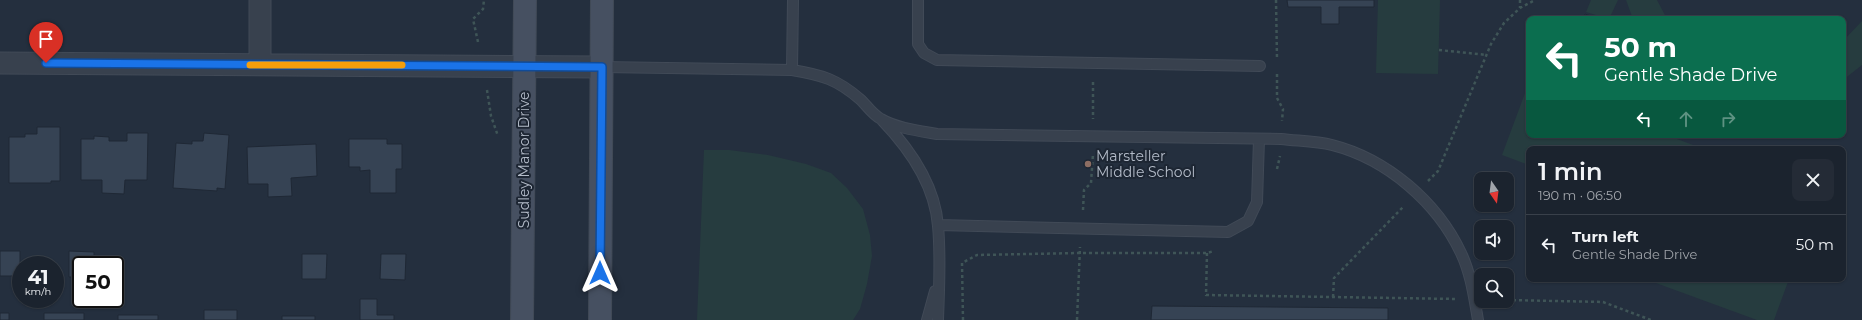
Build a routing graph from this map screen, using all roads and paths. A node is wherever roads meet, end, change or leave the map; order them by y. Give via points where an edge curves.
1 (260, 0) edge
2 (484, 0) edge
3 (525, 0) edge
4 (602, 0) edge
5 (793, 0) edge
6 (918, 0) edge
7 (1276, 0) edge
8 (1520, 0) edge
9 (1535, 0) edge
10 (1520, 8) junction
11 (473, 19) dead end
12 (1438, 50) dead end
13 (1487, 55) junction
14 (1277, 60) dead end
15 (0, 63) edge
16 (1092, 63) junction
17 (260, 65) junction
18 (524, 66) junction
19 (1260, 66) dead end
20 (602, 67) junction
21 (1277, 68) dead end
22 (792, 70) junction
23 (880, 119) junction
24 (1093, 136) junction
25 (1260, 139) junction
26 (1281, 139) junction
27 (1276, 171) dead end
28 (1417, 192) junction
29 (938, 224) junction
30 (1081, 228) junction
31 (1219, 250) dead end
32 (1079, 253) junction
33 (1206, 253) junction
34 (939, 280) junction
35 (1333, 297) junction
36 (1474, 300) joint
37 (1514, 300) edge
38 (1476, 308) edge
39 (522, 320) edge
40 (600, 320) edge
41 (927, 320) edge
42 (938, 320) edge
43 (963, 320) edge
44 (1077, 320) edge
45 (1478, 320) edge
46 (1651, 320) edge

1 - 17 street
2 - 11 path via 482,9
3 - 18 main road, Sudley Manor Drive
4 - 20 main road
5 - 22 lane
6 - 16 lane via 918,44 924,52 937,60
7 - 14 path
8 - 10 path
9 - 10 path
10 - 13 path via 1504,23
12 - 13 path
13 - 28 path via 1438,171
15 - 17 street
16 - 19 lane
16 - 24 path
17 - 18 street
18 - 20 street
18 - 39 main road, Sudley Manor Drive
20 - 22 lane
20 - 40 main road
21 - 26 path via 1277,98 1283,110
22 - 23 lane via 831,79 860,99
23 - 24 lane via 911,130 937,134
23 - 29 lane via 896,135 923,176
24 - 25 lane
24 - 30 path via 1091,183 1084,190
25 - 26 lane
25 - 30 lane via 1257,202 1248,221 1228,232
26 - 27 path via 1279,165
26 - 28 lane via 1332,145 1359,154 1391,172
28 - 35 path via 1334,278
28 - 36 lane via 1444,222 1461,253 1473,288
29 - 30 lane
29 - 34 lane
30 - 32 path
31 - 33 path
32 - 33 path
32 - 43 path via 977,255 962,263
32 - 44 path
33 - 35 path via 1206,296
34 - 41 lane
34 - 42 lane
35 - 36 path
37 - 46 path via 1603,302
38 - 45 lane

